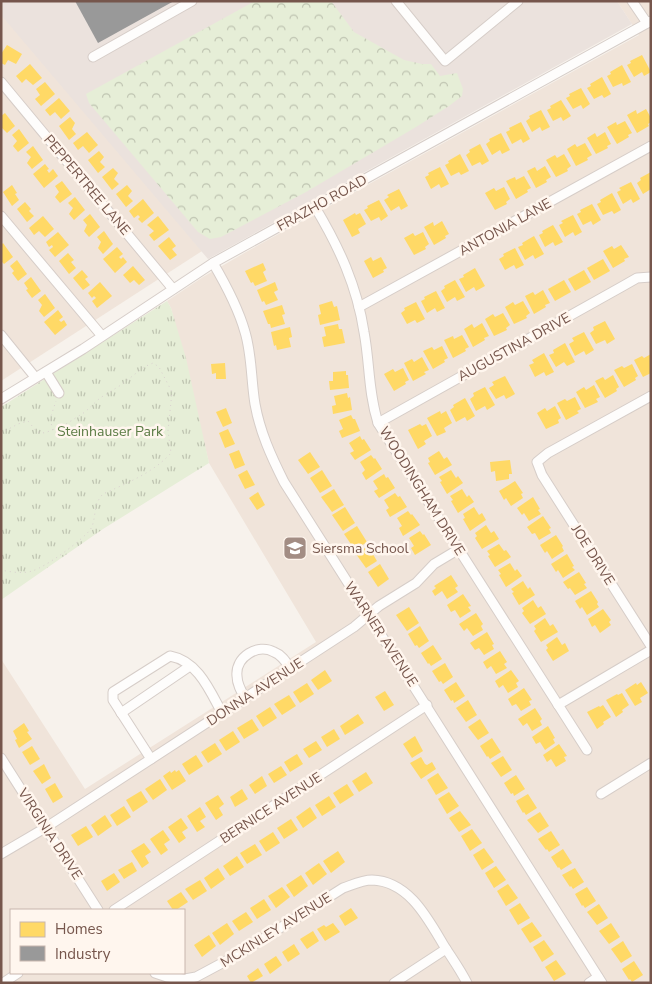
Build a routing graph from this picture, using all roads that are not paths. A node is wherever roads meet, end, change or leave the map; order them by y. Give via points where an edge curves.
1 (192, 1) edge
2 (396, 1) edge
3 (632, 1) edge
4 (512, 3) edge
5 (649, 22) edge
6 (93, 56) dead end
7 (1, 82) edge
8 (651, 146) edge
9 (315, 207) junction
10 (1, 216) edge
11 (212, 263) junction
12 (651, 276) edge
13 (172, 289) junction
14 (359, 307) junction
15 (1, 335) edge
16 (102, 336) junction
17 (46, 372) junction
18 (35, 377) junction
19 (59, 393) road end
20 (651, 396) edge
21 (1, 399) edge
22 (378, 423) junction
23 (459, 549) junction
24 (368, 616) junction
25 (651, 648) edge
26 (190, 666) junction
27 (290, 668) junction
28 (245, 698) junction
29 (427, 705) junction
30 (558, 705) junction
31 (121, 712) junction
32 (222, 714) junction
33 (587, 750) dead end
34 (1, 758) edge
35 (151, 759) junction
36 (651, 763) edge
37 (601, 794) dead end
38 (45, 828) junction
39 (1, 854) edge
40 (97, 909) edge
41 (116, 909) edge
42 (446, 949) junction
43 (158, 974) edge
44 (16, 977) edge
45 (600, 980) edge
46 (2, 983) edge
47 (394, 983) edge
48 (467, 983) edge
49 (589, 983) edge

1 - 6 street
2 - 4 street via 445,61
3 - 5 street
5 - 9 street, FRAZHO ROAD
7 - 13 street, PEPPERTREE LANE
8 - 14 street, ANTONIA LANE
9 - 11 street, FRAZHO ROAD
9 - 14 street, WOODINGHAM DRIVE via 341,254
10 - 16 street
11 - 13 street, FRAZHO ROAD
11 - 24 street, WARNER AVENUE via 234,299 244,328 255,404 265,444 284,482
12 - 22 street, AUGUSTINA DRIVE via 637,278
13 - 16 street, FRAZHO ROAD
14 - 22 street, WOODINGHAM DRIVE via 369,387
15 - 18 street
16 - 17 street, FRAZHO ROAD
17 - 18 street, FRAZHO ROAD
17 - 19 street
18 - 21 street, FRAZHO ROAD
20 - 25 street, JOE DRIVE via 537,462 542,475
22 - 23 street, WOODINGHAM DRIVE
23 - 24 street, DONNA AVENUE via 434,564 416,583
23 - 30 street, WOODINGHAM DRIVE
24 - 27 street, DONNA AVENUE
24 - 29 street, WARNER AVENUE
25 - 30 street
26 - 31 street
26 - 31 street via 179,657 170,656 113,692
26 - 32 street via 198,672
27 - 28 street, DONNA AVENUE
27 - 28 street via 273,651 262,649 248,653 242,658 236,675
28 - 32 street, DONNA AVENUE
29 - 41 street, BERNICE AVENUE
29 - 45 street, WARNER AVENUE
30 - 33 street, WOODINGHAM DRIVE
31 - 35 street
32 - 35 street, DONNA AVENUE
34 - 38 street, VIRGINIA DRIVE
35 - 38 street, DONNA AVENUE
36 - 37 street
38 - 39 street, DONNA AVENUE
38 - 40 street, VIRGINIA DRIVE
42 - 43 street, MCKINLEY AVENUE via 420,906 385,882 371,880 343,888 239,954 196,977 185,979
42 - 47 street
42 - 48 street
44 - 46 street
45 - 49 street

